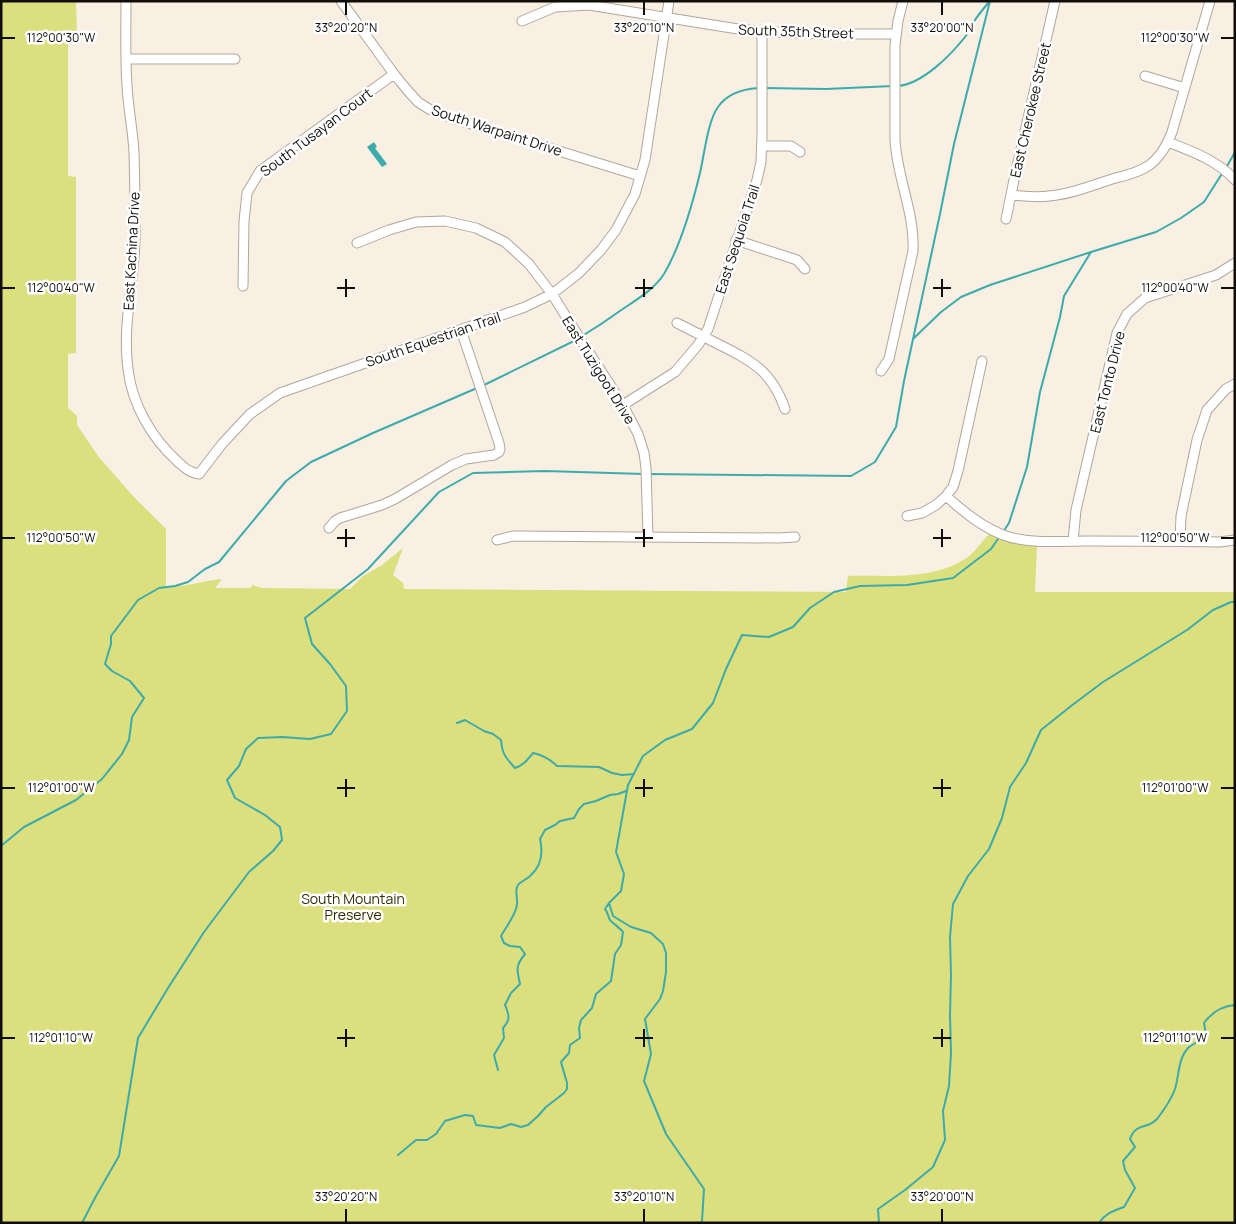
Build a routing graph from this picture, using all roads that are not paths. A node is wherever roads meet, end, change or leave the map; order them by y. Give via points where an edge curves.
1 (126, 1) edge
2 (341, 1) edge
3 (669, 1) edge
4 (903, 1) edge
5 (1055, 1) edge
6 (1210, 1) edge
7 (666, 17) junction
8 (522, 21) dead end
9 (762, 32) junction
10 (896, 34) junction
11 (126, 59) junction
12 (235, 59) dead end
13 (394, 74) junction
14 (1145, 76) dead end
15 (1185, 88) junction
16 (1168, 142) junction
17 (762, 146) junction
18 (800, 152) dead end
19 (640, 176) junction
20 (1233, 178) edge
21 (1011, 195) junction
22 (1006, 219) dead end
23 (736, 240) junction
24 (356, 244) dead end
25 (1235, 263) edge
26 (805, 270) dead end
27 (243, 286) dead end
28 (552, 294) junction
29 (677, 323) dead end
30 (461, 330) junction
31 (703, 337) junction
32 (982, 361) dead end
33 (881, 371) dead end
34 (1235, 384) edge
35 (623, 405) junction
36 (784, 409) dead end
37 (199, 474) joint
38 (946, 496) junction
39 (907, 516) dead end
40 (329, 528) dead end
41 (648, 537) junction
42 (795, 537) dead end
43 (497, 540) dead end
44 (1235, 540) edge
45 (1073, 541) junction
46 (1180, 541) junction

1 - 11 street, East Kachina Drive
2 - 13 street, South Warpaint Drive
3 - 7 street, South Equestrian Trail
4 - 10 street
5 - 21 street, East Cherokee Street
6 - 15 street
7 - 8 street, South 35th Street via 589,5 555,7
7 - 9 street, South 35th Street
7 - 19 street, South Equestrian Trail
9 - 10 street, South 35th Street
9 - 17 street, East Sequoia Trail
10 - 33 street via 895,153 914,239 889,359
11 - 12 street
11 - 37 street, East Kachina Drive via 134,151 135,212 126,343 128,370 133,391 150,429 161,445 189,472
13 - 19 street, South Warpaint Drive via 418,102 429,109
13 - 27 street, South Tusayan Court via 260,171 246,193
14 - 15 street
15 - 16 street
16 - 20 street via 1201,155
16 - 21 street via 1159,156 1131,173 1072,192 1040,197
17 - 18 street via 791,146
17 - 23 street, East Sequoia Trail via 757,180
19 - 28 street, South Equestrian Trail via 635,194 616,230 579,273
21 - 22 street, East Cherokee Street
23 - 26 street via 797,260
23 - 31 street, East Sequoia Trail
24 - 28 street, East Tuzigoot Drive via 416,222 445,222 476,228 505,242 529,264
25 - 45 street, East Tonto Drive via 1216,275 1145,298 1127,314 1117,333 1076,510
28 - 30 street, South Equestrian Trail
28 - 35 street, East Tuzigoot Drive
29 - 31 street
30 - 37 street, South Equestrian Trail via 280,393 250,414
30 - 40 street via 499,443 497,454 466,459 452,465 395,499 340,518
31 - 35 street, East Sequoia Trail via 675,372
31 - 36 street via 752,361 775,386
32 - 38 street via 958,471
34 - 46 street via 1207,410 1197,440 1181,516
35 - 41 street, East Tuzigoot Drive via 644,453
38 - 39 street via 922,513
38 - 45 street via 986,527 1008,537
41 - 42 street
41 - 43 street via 513,536
44 - 46 street
45 - 46 street

